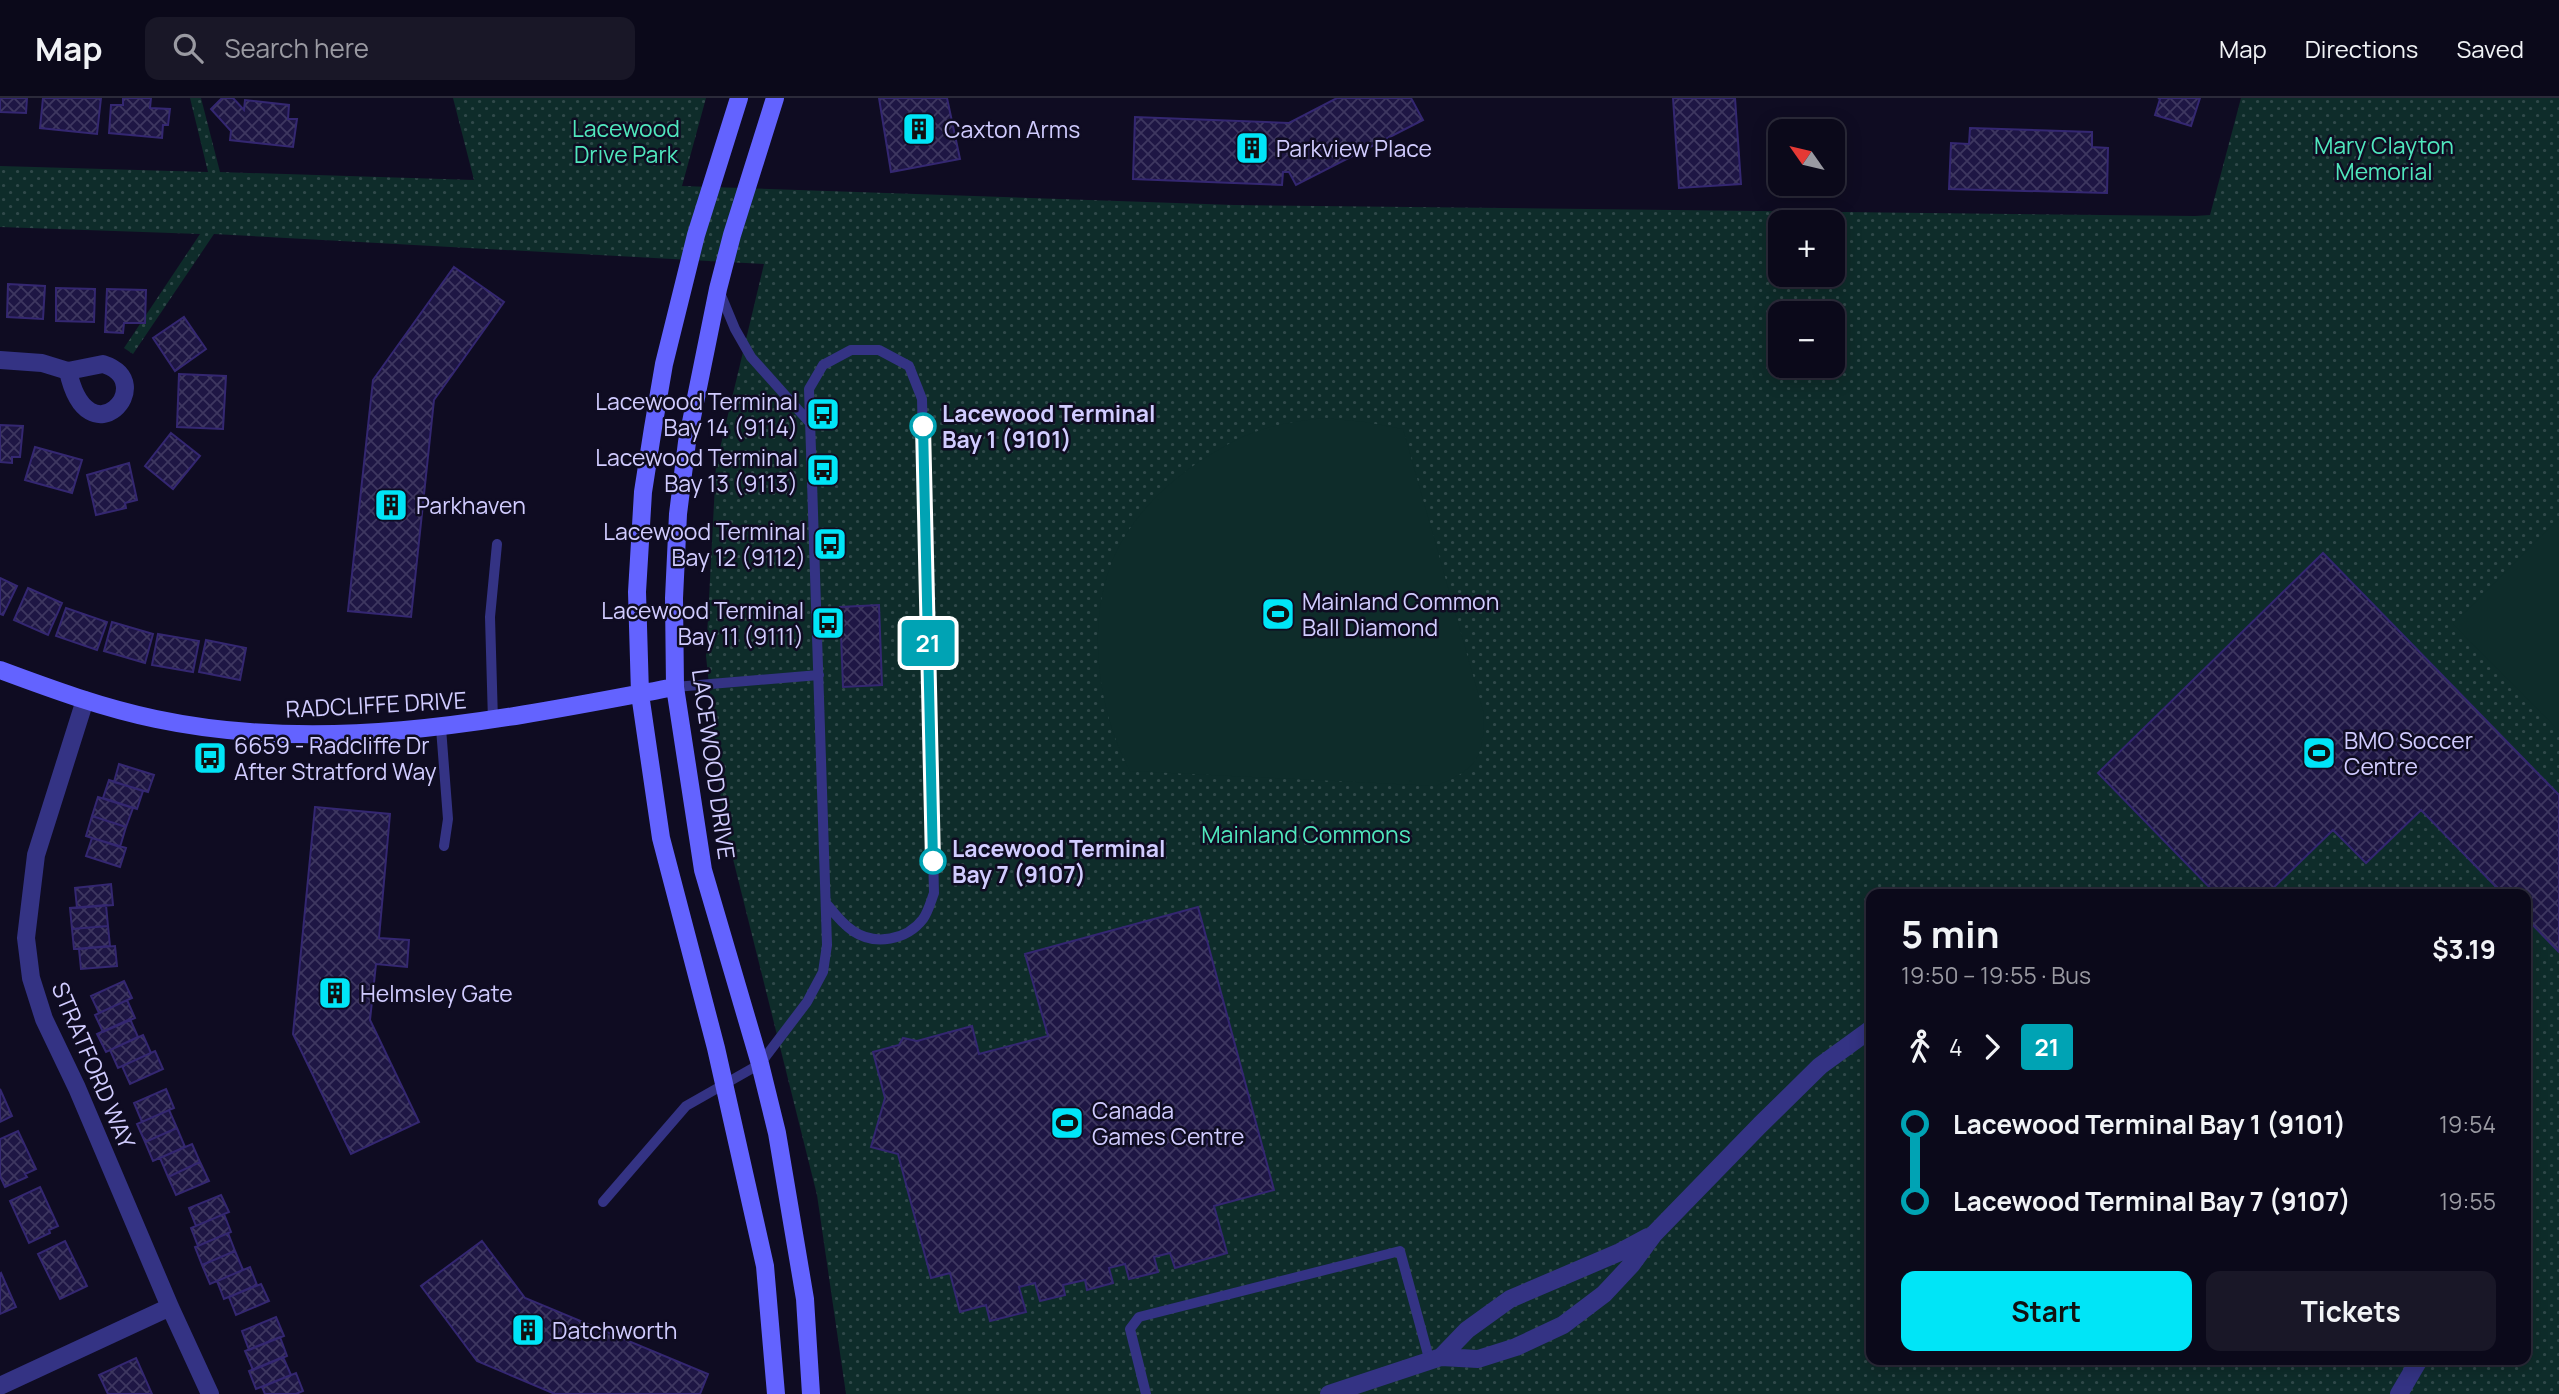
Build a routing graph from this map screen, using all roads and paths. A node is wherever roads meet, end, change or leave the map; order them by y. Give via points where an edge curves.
1 (738, 98) edge
2 (775, 98) edge
3 (718, 289) junction
4 (0, 360) edge
5 (68, 371) dead end
6 (810, 424) junction
7 (497, 544) dead end
8 (0, 670) edge
9 (818, 675) junction
10 (676, 687) junction
11 (640, 694) junction
12 (85, 700) junction
13 (493, 721) junction
14 (441, 728) junction
15 (444, 846) dead end
16 (826, 903) junction
17 (1866, 1033) edge
18 (760, 1064) junction
19 (725, 1085) junction
20 (603, 1202) dead end
21 (1654, 1234) junction
22 (170, 1307) junction
23 (1436, 1359) junction
24 (2416, 1365) edge
25 (0, 1386) edge
26 (210, 1394) edge
27 (776, 1394) edge
28 (811, 1394) edge
29 (1146, 1394) edge
30 (1329, 1394) edge
31 (2399, 1394) edge

1 - 11 main road via 696,234 653,428 643,492 637,592
2 - 3 main road, LACEWOOD DRIVE
3 - 6 lane via 751,357
3 - 10 main road, LACEWOOD DRIVE via 687,443 678,514
4 - 5 street via 42,363
6 - 9 lane
6 - 16 lane via 809,389 823,365 851,350 879,350 909,366 922,399 934,893 924,918 902,936 878,940 856,933
7 - 13 lane via 490,617
8 - 12 main road, RADCLIFFE DRIVE
9 - 10 lane
9 - 16 lane
10 - 11 main road, RADCLIFFE DRIVE
10 - 18 main road, LACEWOOD DRIVE via 703,870
11 - 13 main road, RADCLIFFE DRIVE
11 - 19 main road via 661,838
12 - 14 main road, RADCLIFFE DRIVE via 157,719 278,734
12 - 22 street, STRATFORD WAY via 36,855 26,938 31,978 44,1019
13 - 14 main road, RADCLIFFE DRIVE
14 - 15 lane via 448,819
16 - 18 lane via 823,972 807,1002
17 - 21 street via 1820,1066
18 - 19 lane
18 - 28 main road, LACEWOOD DRIVE via 777,1133 805,1299
19 - 20 lane via 686,1106
19 - 27 main road via 765,1266
21 - 23 street via 1510,1299
21 - 23 street via 1604,1294 1563,1325 1478,1359
22 - 25 street
22 - 26 street, STRATFORD WAY
23 - 29 lane via 1400,1251 1139,1317 1130,1329
23 - 30 street
24 - 31 street

